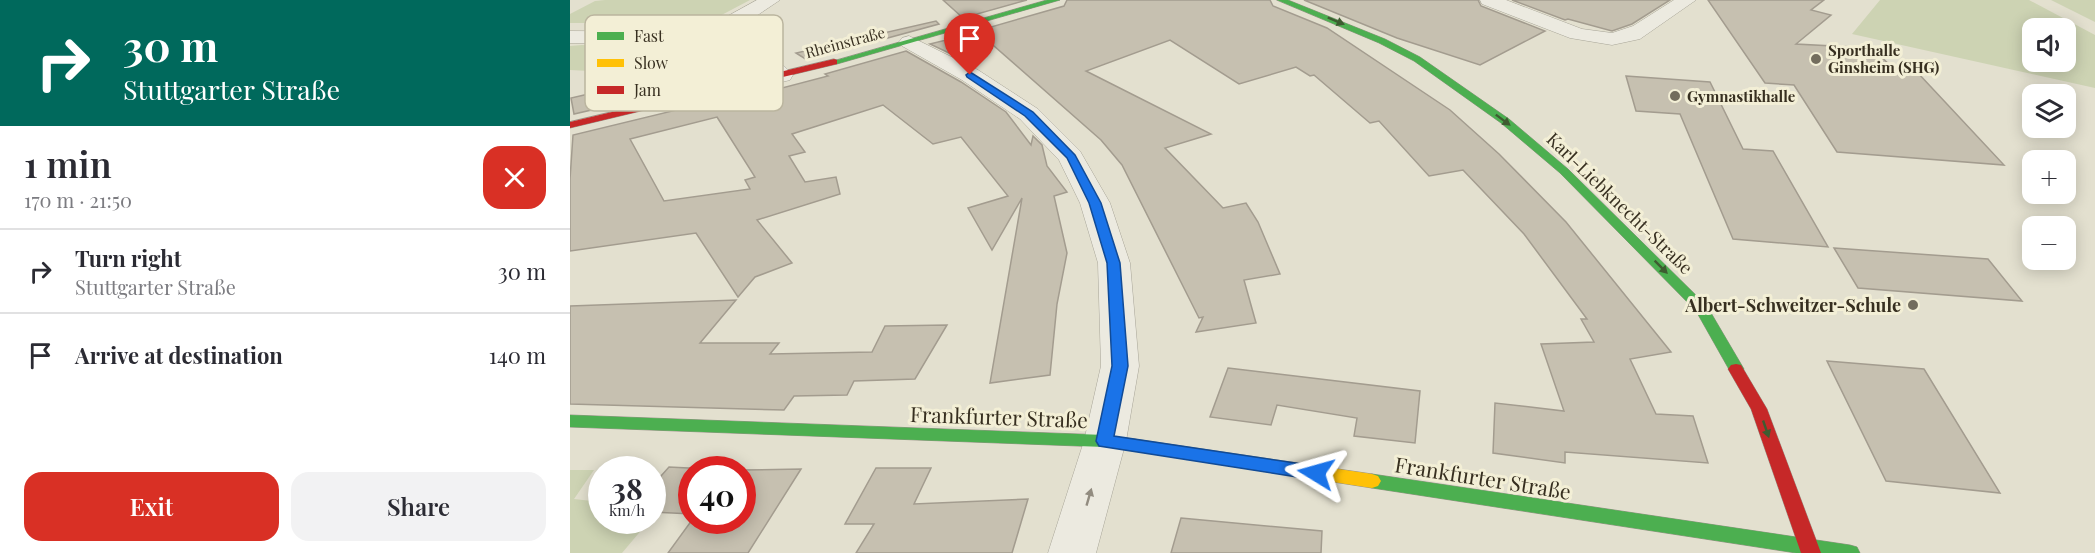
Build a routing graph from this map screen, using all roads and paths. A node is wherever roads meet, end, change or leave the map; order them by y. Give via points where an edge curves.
1 (771, 0) edge
2 (1056, 0) edge
3 (1281, 0) edge
4 (1489, 0) edge
5 (1687, 0) edge
6 (744, 15) edge
7 (570, 37) edge
8 (585, 37) edge
9 (909, 42) junction
10 (783, 75) edge
11 (629, 111) edge
12 (570, 125) edge
13 (570, 421) edge
14 (1105, 441) junction
15 (1810, 550) edge
16 (1072, 553) edge
17 (1850, 553) edge

1 - 6 street
2 - 9 street, Rheinstraße
3 -> 15 street, Karl-Liebknecht-Straße via 1382,40 1486,107 1564,171 1702,309 1759,409
4 - 5 street via 1590,39 1608,39 1628,37
7 - 8 street
9 - 10 street, Rheinstraße
9 - 14 street via 970,75 1029,114 1071,157 1095,203 1114,263 1120,366
11 - 12 street, Rheinstraße
13 - 14 street, Frankfurter Straße
14 - 15 street, Frankfurter Straße
16 -> 14 street
15 - 17 street, Frankfurter Straße

